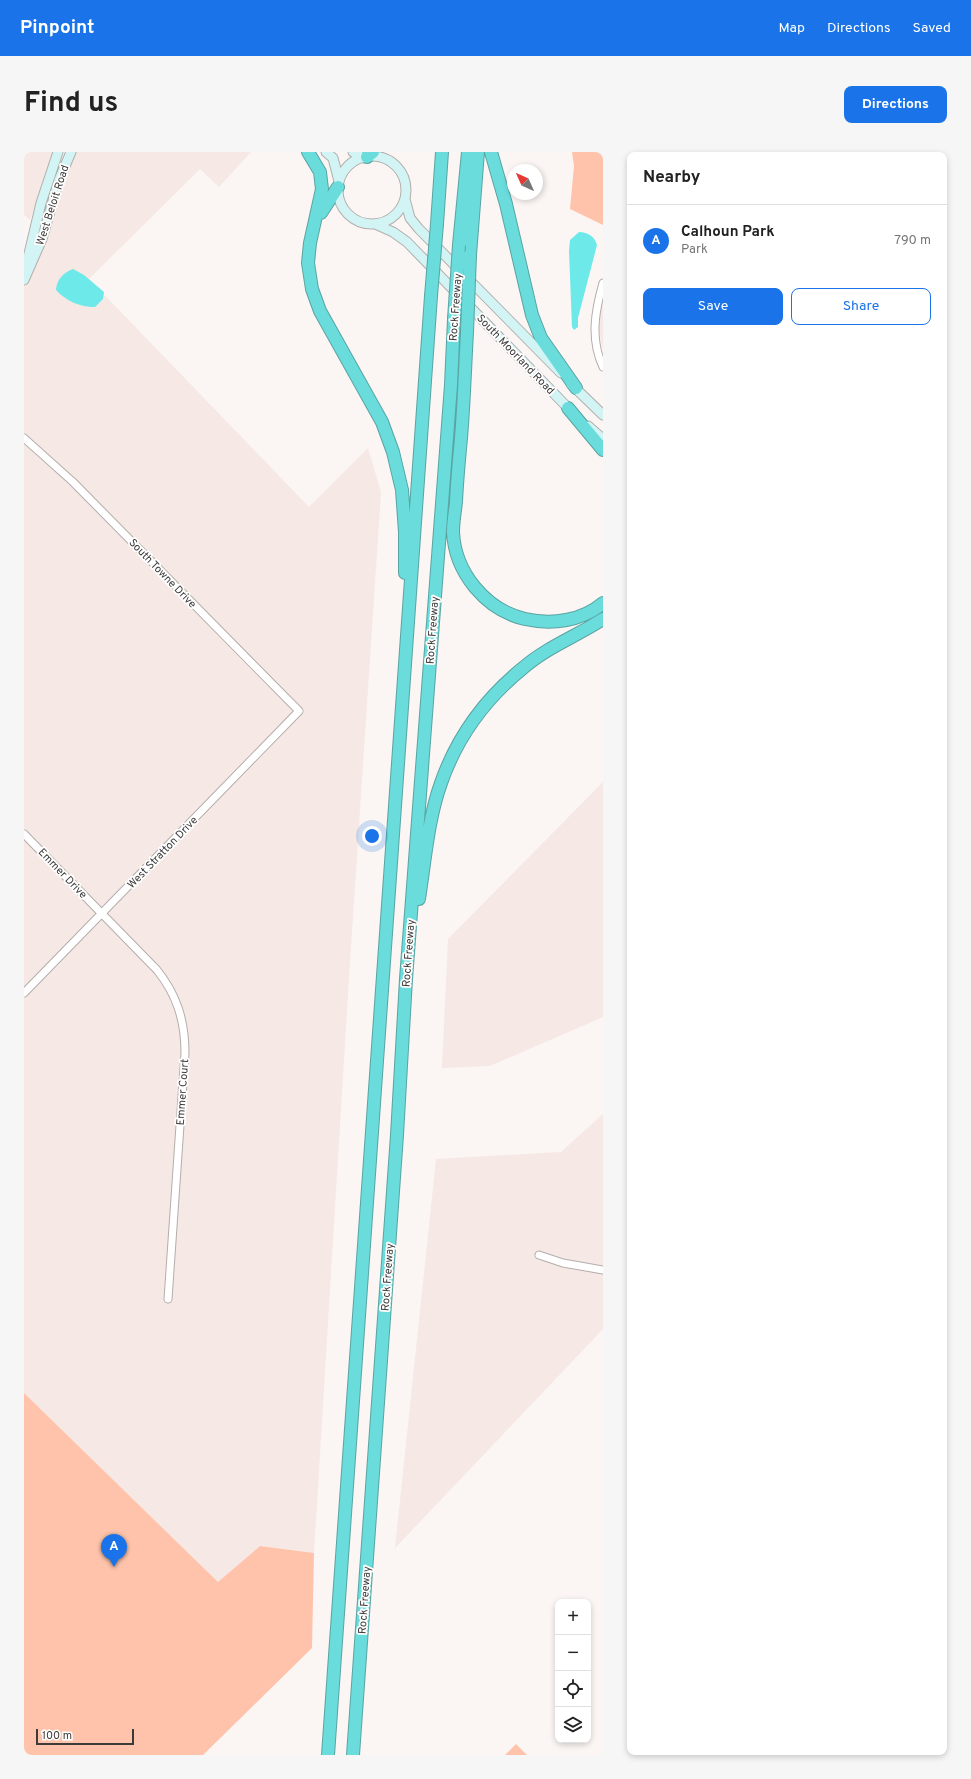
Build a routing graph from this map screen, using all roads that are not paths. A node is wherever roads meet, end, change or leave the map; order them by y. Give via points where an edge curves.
1 (58, 152) edge
2 (71, 152) edge
3 (308, 152) edge
4 (326, 152) edge
5 (353, 152) edge
6 (442, 152) edge
7 (468, 152) edge
8 (478, 152) edge
9 (491, 152) edge
10 (368, 155) edge
11 (339, 184) junction
12 (405, 199) junction
13 (374, 224) junction
14 (314, 226) junction
15 (24, 278) edge
16 (603, 283) edge
17 (603, 367) edge
18 (576, 388) junction
19 (568, 408) junction
20 (603, 415) edge
21 (24, 438) edge
22 (603, 438) edge
23 (603, 450) edge
24 (603, 603) edge
25 (603, 619) edge
26 (406, 660) junction
27 (299, 711) joint
28 (24, 834) edge
29 (102, 913) junction
30 (406, 979) junction
31 (24, 993) edge
32 (539, 1255) dead end
33 (603, 1270) edge
34 (168, 1299) dead end
35 (328, 1755) edge
36 (354, 1755) edge

1 - 15 main road, West Beloit Road via 41,203
2 - 15 main road, West Beloit Road via 59,180 42,239
3 - 14 highway via 320,172 322,189
4 - 11 main road via 333,158
5 - 10 main road
6 - 26 highway, Rock Freeway, bridge
7 - 30 highway, Rock Freeway, bridge via 459,245 451,385
8 - 24 highway, bridge via 453,532 456,552 466,574 479,593 496,607 516,617 556,622 577,618
9 - 18 highway via 532,315 541,338
10 - 11 main road via 352,162 344,170
10 - 12 main road via 388,161 397,168 404,182
11 - 13 main road via 338,197 348,214 365,224
11 - 14 highway
12 - 13 main road via 394,216 385,222
12 - 18 main road, South Moorland Road via 410,218 419,230
13 - 19 main road, South Moorland Road via 393,232 407,242
14 - 26 highway via 308,263 312,289 320,311 382,422 393,452 402,490 405,532
16 - 17 street via 594,326 597,349
18 - 20 main road, South Moorland Road
19 - 22 main road, South Moorland Road
19 - 23 highway
21 - 27 street, South Towne Drive via 73,482
25 - 30 highway via 547,650 523,667 474,718 458,744 441,783 431,824
26 - 35 highway, Rock Freeway
27 - 29 street, West Stratton Drive
28 - 29 street, Emmer Drive
29 - 31 street, West Stratton Drive
29 - 34 street, Emmer Court via 165,980 178,1004 184,1027 185,1053
30 - 36 highway, Rock Freeway via 398,1134
32 - 33 street via 563,1263

